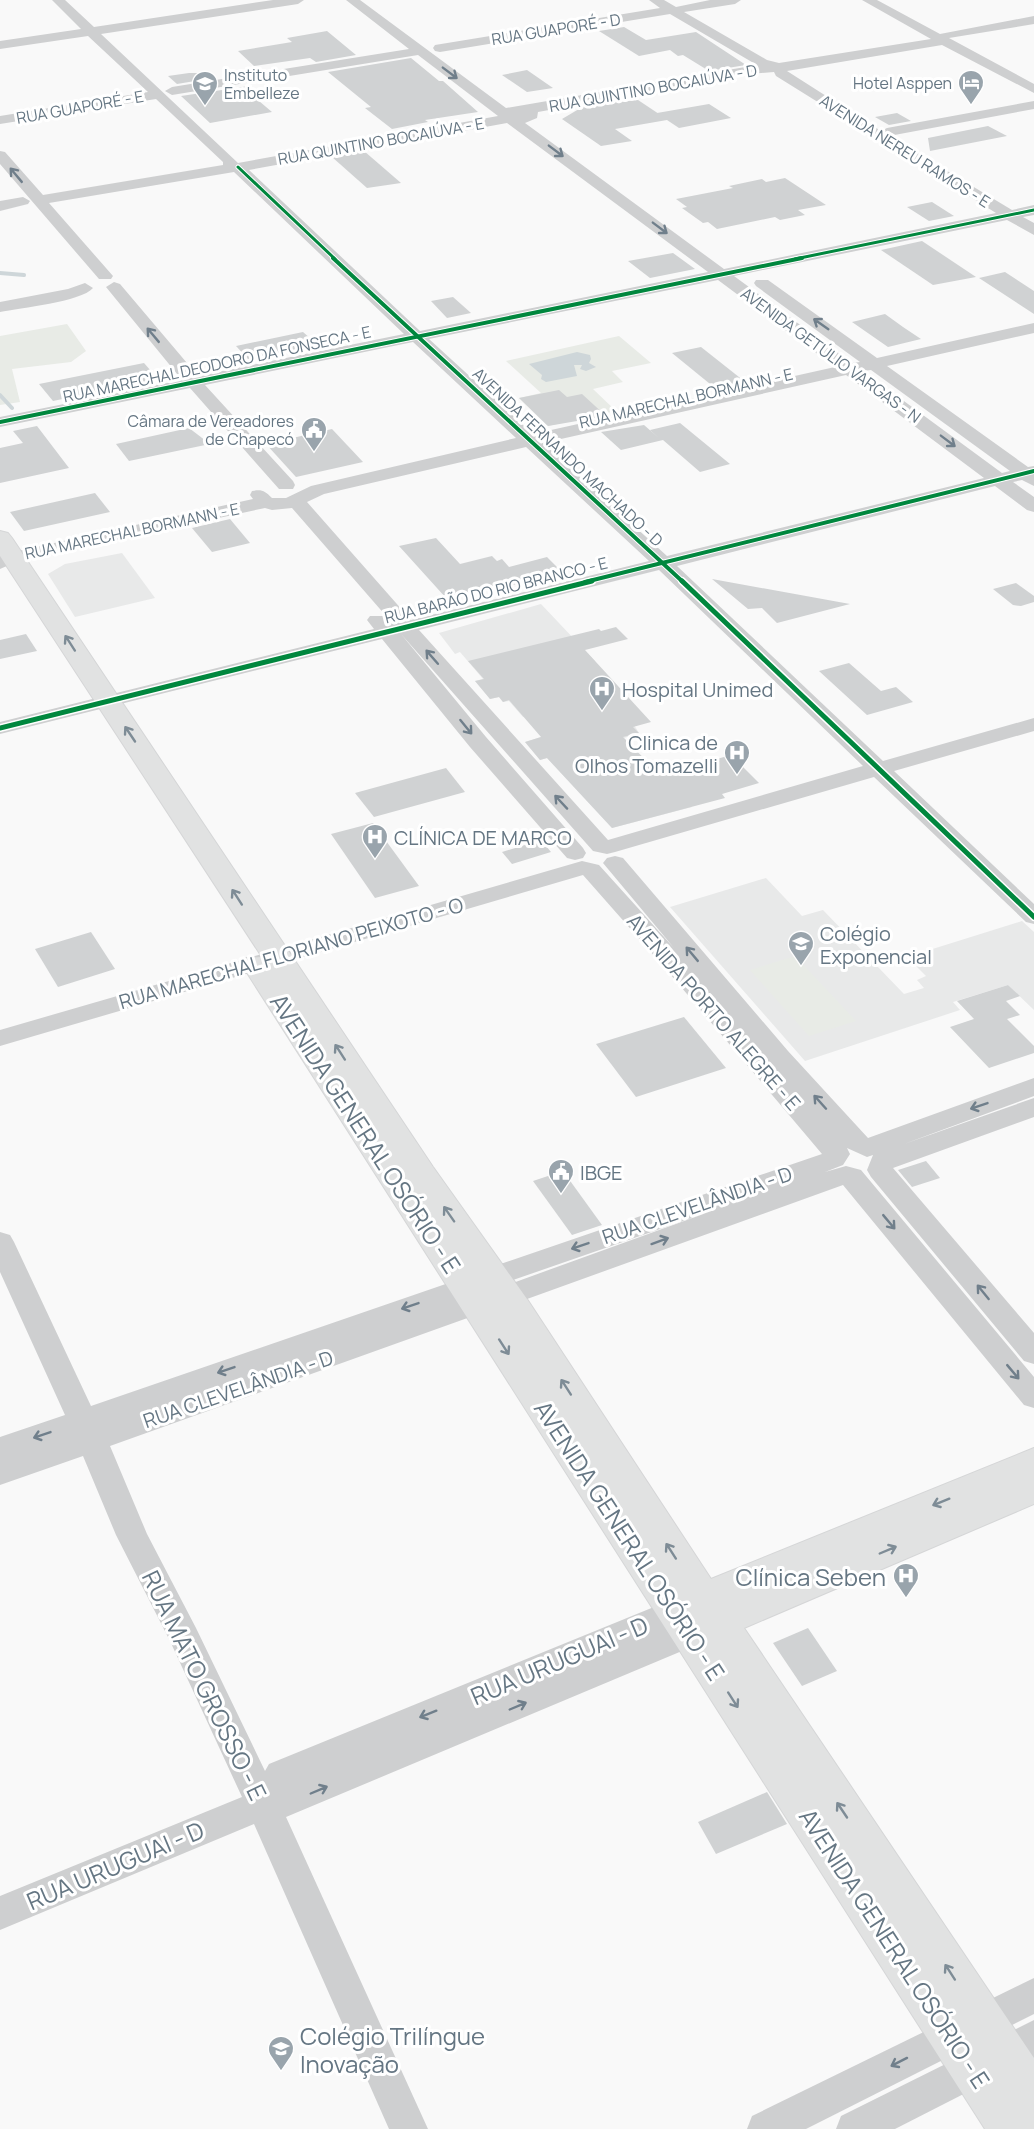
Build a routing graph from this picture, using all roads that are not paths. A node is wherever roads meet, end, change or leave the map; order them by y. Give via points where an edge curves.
1 (58, 0) edge
2 (72, 0) edge
3 (272, 0) edge
4 (298, 0) edge
5 (352, 0) edge
6 (375, 0) edge
7 (735, 0) edge
8 (868, 0) edge
9 (879, 0) edge
10 (710, 1) edge
11 (670, 5) edge
12 (393, 14) dead end
13 (1034, 20) edge
14 (1034, 25) edge
15 (94, 29) junction
16 (944, 38) junction
17 (0, 43) edge
18 (418, 49) junction
19 (456, 59) dead end
20 (780, 68) junction
21 (1034, 83) edge
22 (1034, 89) edge
23 (164, 91) junction
24 (504, 94) dead end
25 (1034, 105) edge
26 (1034, 111) edge
27 (0, 114) edge
28 (532, 114) junction
29 (508, 116) junction
30 (0, 120) edge
31 (916, 131) junction
32 (892, 135) junction
33 (0, 155) edge
34 (241, 163) junction
35 (0, 178) edge
36 (28, 198) junction
37 (0, 199) edge
38 (1034, 203) edge
39 (0, 206) edge
40 (1015, 211) edge
41 (1034, 221) edge
42 (1034, 230) edge
43 (728, 267) junction
44 (96, 286) junction
45 (0, 299) edge
46 (0, 307) edge
47 (116, 315) dead end
48 (1034, 321) edge
49 (1034, 328) edge
50 (423, 331) junction
51 (872, 361) junction
52 (846, 366) junction
53 (182, 381) junction
54 (0, 414) edge
55 (0, 422) edge
56 (536, 435) junction
57 (234, 454) dead end
58 (1029, 471) edge
59 (994, 476) junction
60 (278, 493) junction
61 (1034, 506) edge
62 (3, 554) edge
63 (668, 556) junction
64 (392, 625) junction
65 (95, 699) junction
66 (0, 717) edge
67 (1034, 724) edge
68 (0, 728) edge
69 (1034, 735) edge
70 (509, 745) junction
71 (487, 751) junction
72 (892, 771) junction
73 (610, 854) junction
74 (580, 862) junction
75 (1034, 894) edge
76 (1034, 916) edge
77 (263, 954) junction
78 (88, 1005) junction
79 (0, 1023) edge
80 (0, 1038) edge
81 (1034, 1087) edge
82 (1034, 1107) edge
83 (857, 1161) junction
84 (0, 1242) edge
85 (485, 1291) junction
86 (1034, 1353) edge
87 (1034, 1397) edge
88 (88, 1430) junction
89 (0, 1449) edge
90 (1034, 1463) edge
91 (0, 1473) edge
92 (1034, 1488) edge
93 (697, 1617) junction
94 (263, 1804) junction
95 (0, 1913) edge
96 (1034, 1995) edge
97 (989, 2043) edge
98 (1034, 2099) edge
99 (409, 2129) edge
100 (766, 2129) edge
101 (855, 2129) edge
102 (1012, 2129) edge

1 - 15 street, AVENIDA FERNANDO MACHADO - D
2 - 15 street, AVENIDA FERNANDO MACHADO - D
3 - 15 street
4 - 15 street
5 - 18 street, AVENIDA GETÚLIO VARGAS - N
6 - 12 street
7 - 10 street, RUA GUAPORÉ - D
8 - 16 street
9 - 16 street
10 - 11 street, RUA GUAPORÉ - D
11 - 19 street, RUA GUAPORÉ - D via 643,13 436,44
11 - 20 street, AVENIDA NEREU RAMOS - E via 775,60
13 - 16 street, RUA QUINTINO BOCAIÚVA - D
14 - 16 street, RUA QUINTINO BOCAIÚVA - D
15 - 17 street
15 - 23 street, AVENIDA FERNANDO MACHADO - D
16 - 20 street, RUA QUINTINO BOCAIÚVA - D
16 - 21 street
16 - 22 street
18 - 23 street, RUA GUAPORÉ - E
18 -> 29 street, AVENIDA GETÚLIO VARGAS - N
20 - 28 street, RUA QUINTINO BOCAIÚVA - D
20 - 32 street, AVENIDA NEREU RAMOS - E via 793,71
20 - 40 street, AVENIDA NEREU RAMOS - E via 781,73 862,126
23 - 27 street, RUA GUAPORÉ - E
23 - 30 street, RUA GUAPORÉ - E
23 - 34 street, AVENIDA FERNANDO MACHADO - D
24 - 28 street
25 - 31 street
26 - 31 street
28 - 29 street, RUA QUINTINO BOCAIÚVA - D via 525,119
29 - 34 street, RUA QUINTINO BOCAIÚVA - E
29 -> 43 street, AVENIDA GETÚLIO VARGAS - N
31 - 32 street
32 - 40 street, AVENIDA NEREU RAMOS - E
36 -> 33 street
34 - 36 street, RUA QUINTINO BOCAIÚVA - E
34 - 50 street, AVENIDA FERNANDO MACHADO - D
35 - 36 street
36 - 37 street, RUA QUINTINO BOCAIÚVA - E
36 - 39 street, RUA QUINTINO BOCAIÚVA - E
36 - 44 street
38 - 40 street, RUA MARECHAL DEODORO DA FONSECA - E
40 - 41 street, AVENIDA NEREU RAMOS - E
40 - 42 street, AVENIDA NEREU RAMOS - E
40 - 43 street, RUA MARECHAL DEODORO DA FONSECA - E
43 - 50 street, RUA MARECHAL DEODORO DA FONSECA - E
51 -> 43 street, AVENIDA GETÚLIO VARGAS - N
43 - 52 street, AVENIDA GETÚLIO VARGAS - N
44 - 45 street
44 - 46 street
53 -> 44 street
47 - 53 street
48 - 51 street
49 - 51 street
50 - 53 street, RUA MARECHAL DEODORO DA FONSECA - E
50 - 56 street, AVENIDA FERNANDO MACHADO - D
51 - 52 street, RUA MARECHAL BORMANN - E
51 - 58 street, AVENIDA GETÚLIO VARGAS - N
52 - 56 street, RUA MARECHAL BORMANN - E
52 -> 59 street, AVENIDA GETÚLIO VARGAS - N
53 - 54 street, RUA MARECHAL DEODORO DA FONSECA - E
53 - 55 street, RUA MARECHAL DEODORO DA FONSECA - E
53 - 57 street
53 - 60 street
56 - 60 street, RUA MARECHAL BORMANN - E via 318,490
56 - 63 street, AVENIDA FERNANDO MACHADO - D
58 - 59 street, RUA BARÃO DO RIO BRANCO - E
59 - 61 street, AVENIDA GETÚLIO VARGAS - N
59 - 63 street, RUA BARÃO DO RIO BRANCO - E
60 - 62 street, RUA MARECHAL BORMANN - E
60 - 64 street
62 - 65 main road, AVENIDA GENERAL OSÓRIO - E
63 - 64 street, RUA BARÃO DO RIO BRANCO - E
63 - 72 street, AVENIDA FERNANDO MACHADO - D
64 - 65 street, RUA BARÃO DO RIO BRANCO - E
70 -> 64 street, AVENIDA PORTO ALEGRE - E
64 -> 71 street, AVENIDA PORTO ALEGRE - E
65 - 66 street, RUA BARÃO DO RIO BRANCO - E
65 - 68 street, RUA BARÃO DO RIO BRANCO - E
65 - 77 main road, AVENIDA GENERAL OSÓRIO - E
67 - 72 street
69 - 72 street
70 - 71 street
73 -> 70 street, AVENIDA PORTO ALEGRE - E
71 - 74 street, AVENIDA PORTO ALEGRE - E
72 - 73 street
72 - 75 street
72 - 76 street
73 - 74 street, RUA MARECHAL FLORIANO PEIXOTO - O via 609,868
83 -> 73 street, AVENIDA PORTO ALEGRE - E via 779,1057
74 - 77 street, RUA MARECHAL FLORIANO PEIXOTO - O
74 - 83 street, AVENIDA PORTO ALEGRE - E
77 - 78 street, RUA MARECHAL FLORIANO PEIXOTO - O
77 - 85 main road, AVENIDA GENERAL OSÓRIO - E
78 - 79 street, RUA MARECHAL FLORIANO PEIXOTO - O
78 - 80 street, RUA MARECHAL FLORIANO PEIXOTO - O
81 -> 83 street, RUA CLEVELÂNDIA - D
82 - 83 street, RUA CLEVELÂNDIA - D
83 - 85 street, RUA CLEVELÂNDIA - D via 816,1184
86 -> 83 street, AVENIDA PORTO ALEGRE - E
83 -> 87 street, AVENIDA PORTO ALEGRE - E
84 - 88 street, RUA MATO GROSSO - E
85 - 88 street, RUA CLEVELÂNDIA - D
85 - 93 main road, AVENIDA GENERAL OSÓRIO - E
88 -> 89 street, RUA CLEVELÂNDIA - D
88 - 91 street, RUA CLEVELÂNDIA - D
88 - 94 street, RUA MATO GROSSO - E via 132,1535
90 -> 93 main road, RUA URUGUAI - D
93 -> 92 main road, RUA URUGUAI - D
93 - 94 street, RUA URUGUAI - D via 476,1709 290,1802
93 - 97 main road, AVENIDA GENERAL OSÓRIO - E
94 - 95 street, RUA URUGUAI - D
94 - 99 street, RUA MATO GROSSO - E
96 - 97 street
97 - 98 main road, AVENIDA GENERAL OSÓRIO - E
97 -> 100 street
97 - 101 street
97 - 102 main road, AVENIDA GENERAL OSÓRIO - E

